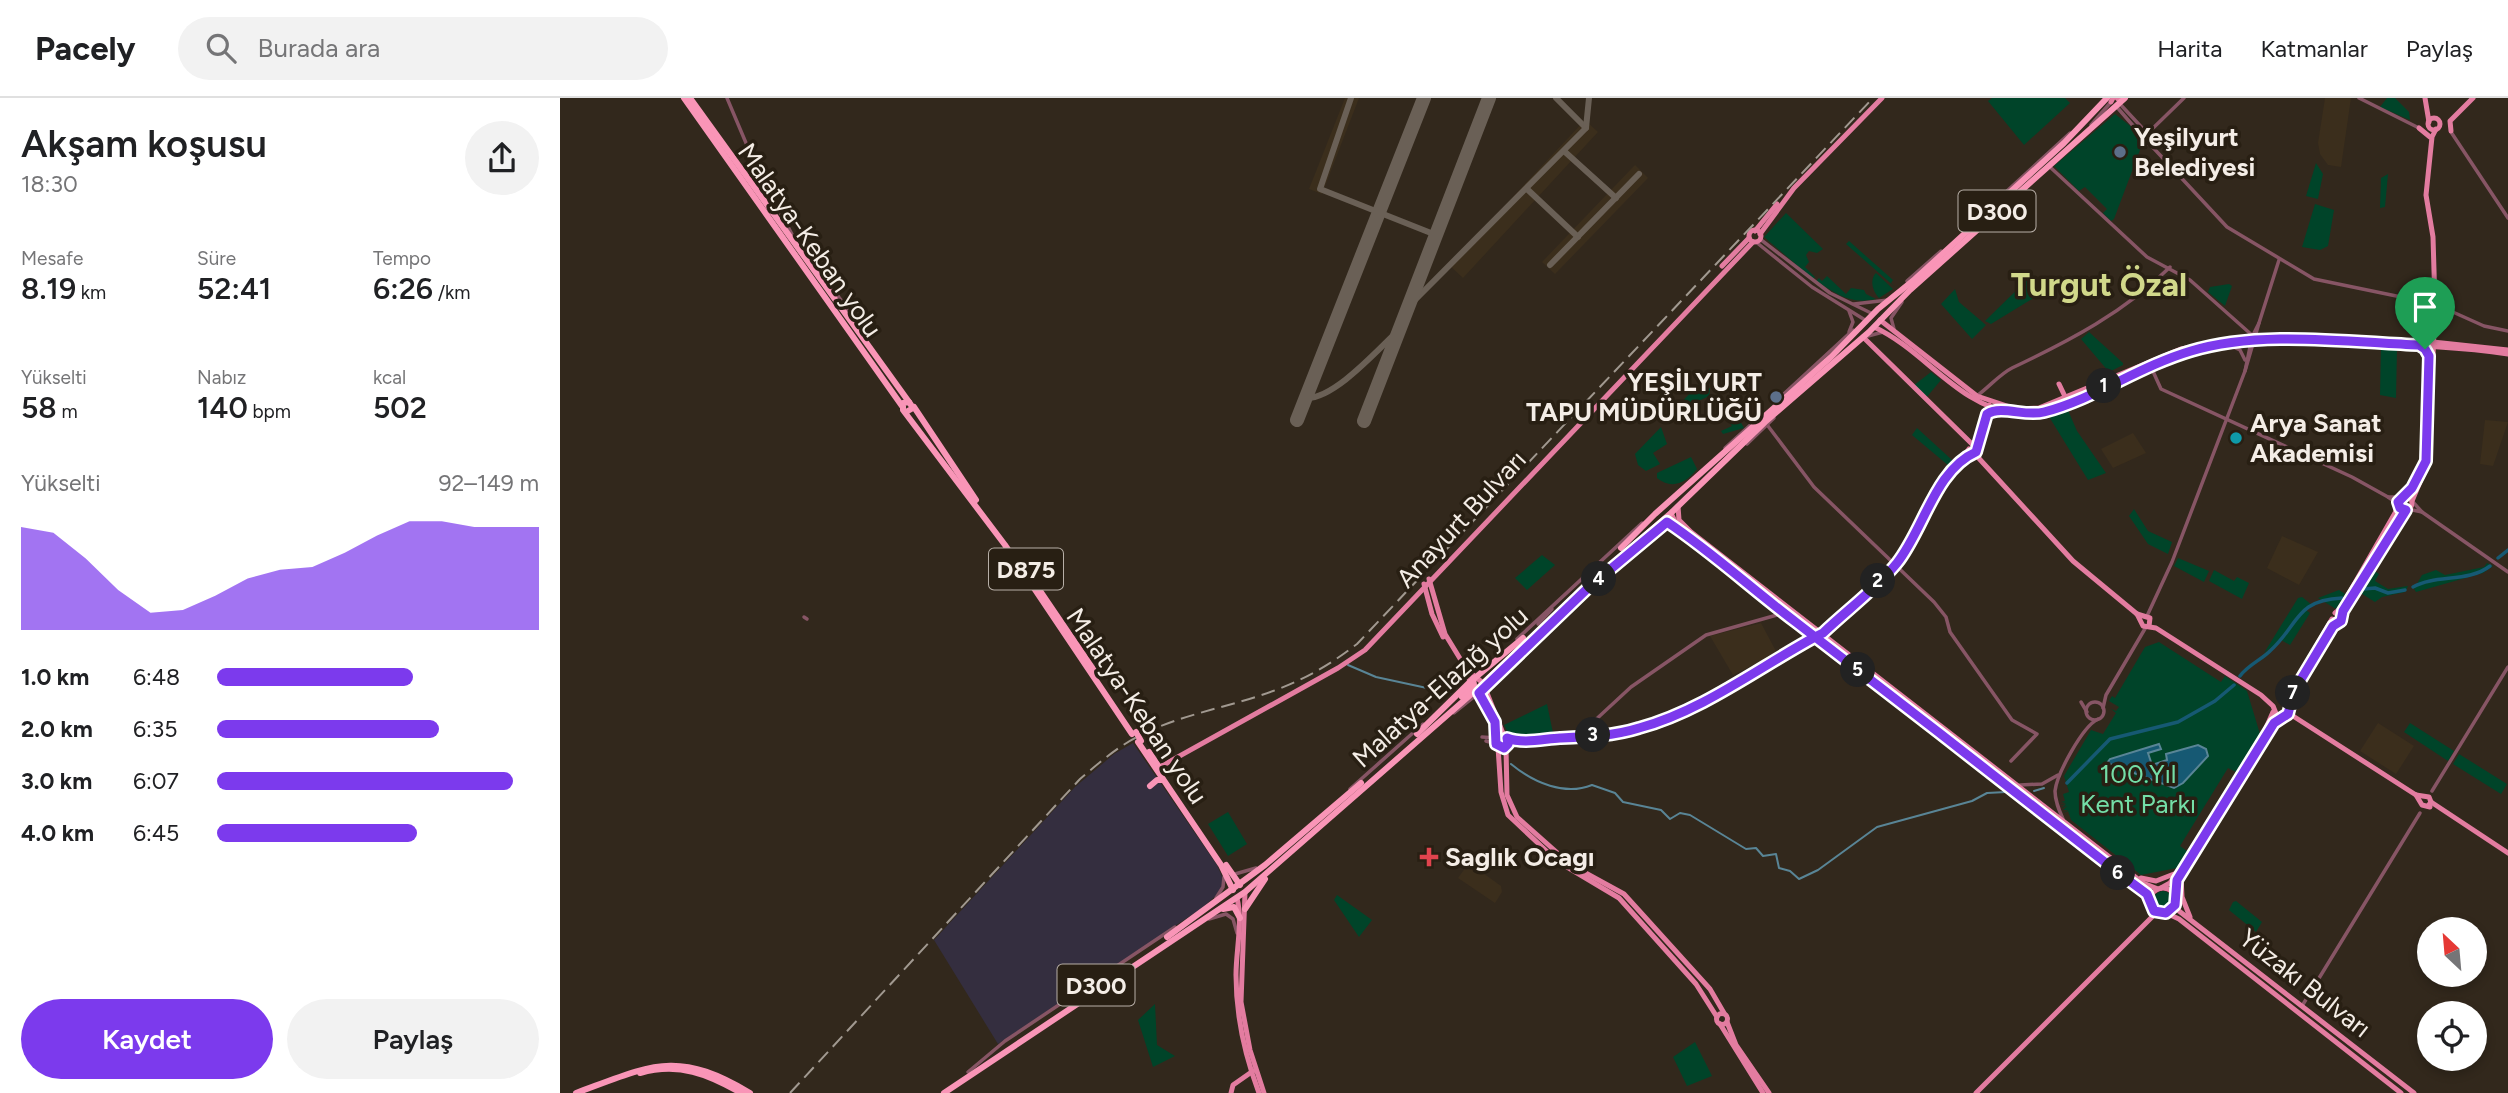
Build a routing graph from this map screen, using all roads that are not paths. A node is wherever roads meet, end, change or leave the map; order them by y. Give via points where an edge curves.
1 (684, 98) edge
2 (690, 98) edge
3 (727, 98) edge
4 (1880, 98) edge
5 (2184, 98) edge
6 (2359, 98) edge
7 (2425, 98) edge
8 (2473, 98) edge
9 (2113, 100) edge
10 (2106, 115) junction
11 (2127, 115) junction
12 (2455, 117) junction
13 (2435, 125) junction
14 (2089, 127) junction
15 (2420, 128) junction
16 (2451, 131) junction
17 (2146, 137) junction
18 (2430, 137) junction
19 (2151, 144) junction
20 (2430, 150) junction
21 (2050, 167) junction
22 (2508, 218) edge
23 (1756, 238) junction
24 (2279, 260) junction
25 (2170, 267) junction
26 (1906, 298) junction
27 (1889, 299) junction
28 (1846, 302) junction
29 (2435, 304) junction
30 (1847, 308) junction
31 (1892, 309) junction
32 (1873, 314) junction
33 (1880, 320) junction
34 (1863, 323) junction
35 (853, 327) junction
36 (1874, 327) junction
37 (2244, 328) junction
38 (2508, 331) edge
39 (1885, 332) junction
40 (1848, 334) junction
41 (1865, 337) junction
42 (1900, 337) junction
43 (2243, 338) junction
44 (2254, 338) junction
45 (2227, 344) junction
46 (2431, 344) junction
47 (2419, 345) junction
48 (2445, 347) junction
49 (2508, 352) edge
50 (2431, 357) junction
51 (2246, 363) junction
52 (2150, 365) junction
53 (2245, 371) junction
54 (2062, 391) junction
55 (1797, 393) junction
56 (2075, 394) junction
57 (1977, 399) junction
58 (2067, 400) junction
59 (1792, 401) junction
60 (2056, 402) junction
61 (911, 404) junction
62 (1987, 407) junction
63 (904, 409) junction
64 (2227, 419) junction
65 (1766, 424) junction
66 (1973, 449) junction
67 (1709, 465) junction
68 (2404, 496) junction
69 (2389, 497) junction
70 (1672, 499) junction
71 (2412, 501) junction
72 (1665, 505) junction
73 (2399, 505) junction
74 (1678, 506) junction
75 (2407, 510) junction
76 (2421, 512) junction
77 (1671, 513) junction
78 (1655, 514) junction
79 (1664, 522) junction
80 (1682, 533) junction
81 (1896, 564) junction
82 (1604, 569) junction
83 (1733, 572) junction
84 (2508, 572) edge
85 (1756, 581) junction
86 (1427, 583) junction
87 (1588, 588) junction
88 (1567, 592) junction
89 (1768, 600) junction
90 (1410, 603) junction
91 (1430, 605) junction
92 (1790, 607) junction
93 (1784, 613) junction
94 (2336, 616) junction
95 (2147, 623) junction
96 (1538, 624) junction
97 (1807, 631) junction
98 (1823, 633) junction
99 (1815, 637) junction
100 (1805, 642) junction
101 (1837, 654) junction
102 (1861, 663) junction
103 (2508, 667) edge
104 (1874, 681) junction
105 (1476, 683) junction
106 (1889, 686) junction
107 (2106, 695) junction
108 (2261, 695) junction
109 (2281, 700) junction
110 (2093, 703) junction
111 (2104, 708) junction
112 (2273, 709) junction
113 (2288, 713) junction
114 (2087, 714) junction
115 (2098, 719) junction
116 (2087, 726) junction
117 (1134, 733) junction
118 (1577, 737) junction
119 (1484, 739) dead end
120 (1506, 741) junction
121 (1497, 742) junction
122 (1409, 746) junction
123 (2011, 761) dead end
124 (1156, 767) junction
125 (2060, 774) junction
126 (1382, 775) junction
127 (1163, 780) junction
128 (2019, 785) junction
129 (1150, 786) dead end
130 (1339, 799) junction
131 (2426, 802) junction
132 (2064, 820) junction
133 (1308, 829) junction
134 (1281, 852) junction
135 (2508, 853) edge
136 (1281, 863) joint
137 (1221, 865) junction
138 (1270, 871) junction
139 (1232, 872) junction
140 (2180, 872) junction
141 (1254, 874) junction
142 (2134, 876) junction
143 (1244, 888) junction
144 (2160, 889) junction
145 (1233, 893) junction
146 (1222, 896) junction
147 (2150, 900) junction
148 (2175, 900) junction
149 (1213, 901) junction
150 (1245, 909) junction
151 (1215, 912) junction
152 (2157, 912) junction
153 (2166, 913) junction
154 (1240, 919) junction
155 (2191, 920) junction
156 (1648, 924) junction
157 (1182, 933) junction
158 (1237, 937) junction
159 (1153, 951) junction
160 (1140, 964) junction
161 (2302, 1006) junction
162 (1724, 1013) junction
163 (1717, 1017) junction
164 (1723, 1023) junction
165 (2342, 1037) junction
166 (2337, 1043) junction
167 (987, 1062) junction
168 (1254, 1071) junction
169 (968, 1072) junction
170 (596, 1087) junction
171 (576, 1093) edge
172 (584, 1093) edge
173 (741, 1093) edge
174 (750, 1093) edge
175 (939, 1093) edge
176 (944, 1093) edge
177 (1231, 1093) edge
178 (1262, 1093) edge
179 (1763, 1093) edge
180 (1769, 1093) edge
181 (1976, 1093) edge
182 (2401, 1093) edge
183 (2414, 1093) edge

1 - 63 highway, Malatya-Keban yolu / D875
2 - 35 highway, Malatya-Keban yolu / D875
3 - 35 street via 757,169 793,236 847,308
4 - 23 main road, Anayurt Bulvarı
5 - 17 street
6 - 15 street
7 - 13 main road
8 - 12 main road
9 - 10 highway, D300
9 - 11 street
9 - 11 street
9 - 14 street
9 - 27 highway, D300
10 - 11 street
10 - 14 highway, D300
10 - 21 street
11 - 17 street
12 - 13 main road
12 - 16 main road via 2449,124
13 - 15 main road
13 - 16 main road
13 - 18 main road
13 - 20 main road
14 - 31 highway, D300
15 - 18 main road
16 - 22 street
17 - 19 street
17 - 19 street via 2143,145
18 - 20 main road
19 - 24 street via 2227,227
20 - 29 main road via 2426,195
21 - 25 street via 2147,257
21 - 26 street
23 - 28 street
23 - 30 street via 1812,288
23 - 86 main road, Anayurt Bulvarı
24 - 29 street via 2315,279
24 - 44 street
25 - 37 street
25 - 57 street via 2107,317 2013,368
26 - 31 highway
26 - 42 street via 1891,318
27 - 28 street via 1869,304
27 - 32 highway, D300
28 - 32 street
29 - 38 street via 2484,326
29 - 46 main road
30 - 34 street
30 - 40 street via 1853,322
31 - 33 highway, D300
32 - 33 highway
32 - 34 highway
33 - 36 highway
33 - 42 main road
34 - 36 highway
34 - 40 street
34 - 67 highway
35 - 61 highway, Malatya-Keban yolu / D875
36 - 39 main road
36 - 41 highway
37 - 43 street
37 - 44 street
39 - 41 street
39 - 57 main road
40 - 67 street
41 - 55 highway
41 - 59 street
41 - 66 main road
42 - 57 main road
43 - 44 main road
43 - 56 main road via 2181,349
44 - 45 main road
44 - 46 main road
44 - 47 main road
44 - 51 street
44 - 53 street
45 - 51 street via 2240,350
45 - 52 main road
46 - 47 main road
46 - 48 main road
46 - 49 main road
46 - 50 main road
47 - 50 street
48 - 49 main road
48 - 50 street
50 - 68 main road via 2426,461
50 - 71 main road via 2429,460
51 - 53 street
52 - 58 main road
52 - 64 street via 2161,389
53 - 64 street
54 - 56 main road
54 - 58 main road
54 - 60 main road
55 - 59 street
55 - 65 highway
56 - 58 main road
57 - 62 main road
57 - 62 main road
58 - 60 main road
58 - 62 main road via 2029,415
59 - 65 street
60 - 62 main road via 2023,410
61 - 63 highway via 912,411
61 - 117 highway, Malatya-Keban yolu / D875
62 - 66 main road
63 - 117 highway, Malatya-Keban yolu / D875
64 - 69 street
64 - 95 street
65 - 74 highway
65 - 81 street via 1814,488
66 - 81 main road via 1939,490
66 - 95 main road via 2072,559
67 - 70 highway
68 - 69 street
68 - 71 main road
68 - 73 main road
69 - 73 street
70 - 72 highway, Malatya-Elazığ yolu
70 - 74 highway
71 - 75 main road
71 - 76 street
72 - 77 highway
72 - 78 highway, Malatya-Elazığ yolu / D300
73 - 75 main road
73 - 94 main road
74 - 77 highway, Malatya-Elazığ yolu
74 - 85 main road via 1681,524
75 - 76 street
75 - 94 main road
76 - 84 street
77 - 79 highway, Malatya-Elazığ yolu / D300
77 - 80 main road
78 - 88 street
78 - 96 highway, Malatya-Elazığ yolu / D300
79 - 80 main road
79 - 82 highway, Malatya-Elazığ yolu / D300
79 - 87 street
80 - 83 main road
81 - 98 main road
81 - 123 street via 1942,611 1950,632 2012,720 2037,734
82 - 87 street
82 - 105 highway, Malatya-Elazığ yolu / D300
83 - 85 main road via 1756,587
83 - 89 main road
85 - 92 main road
86 - 90 main road, Anayurt Bulvarı
86 - 91 main road
86 - 105 main road via 1445,634
86 - 124 main road, Anayurt Bulvarı via 1343,662
87 - 105 street via 1511,660
88 - 96 street
88 - 105 street
89 - 92 main road via 1761,589
89 - 93 main road
90 - 91 main road
90 - 124 main road, Anayurt Bulvarı via 1344,665
91 - 105 main road via 1443,637
92 - 98 main road
93 - 97 main road
93 - 118 street via 1706,635 1630,687
94 - 109 main road
94 - 113 main road via 2338,623 2294,691
95 - 107 street
95 - 108 main road
96 - 105 highway, Malatya-Elazığ yolu / D300
97 - 99 main road
97 - 100 main road
98 - 99 main road
98 - 102 main road
99 - 100 main road
99 - 101 main road
100 - 118 main road via 1667,719 1624,732
101 - 102 main road via 1863,670
101 - 104 main road
102 - 106 main road
103 - 131 street
104 - 106 main road via 1867,673
104 - 147 main road
105 - 120 main road
105 - 121 main road via 1492,715
105 - 122 highway, Malatya-Elazığ yolu / D300
105 - 126 street
105 - 130 street
105 - 133 highway, Malatya-Elazığ yolu / D300
106 - 128 main road
107 - 110 street
107 - 111 street
108 - 109 main road
108 - 112 main road
109 - 112 main road
109 - 113 main road
110 - 111 street
110 - 114 street
110 - 114 street via 2081,702
111 - 115 street
112 - 113 main road
112 - 140 main road via 2262,737
113 - 131 main road
113 - 140 main road
114 - 115 street
114 - 116 street
115 - 116 street
116 - 125 street
117 - 124 highway, Malatya-Keban yolu / D875, bridge
118 - 120 main road
119 - 121 street
120 - 121 main road
120 - 121 main road
120 - 156 main road via 1507,795 1517,817 1562,858 1619,890
121 - 156 main road via 1508,816 1561,864 1613,893
122 - 126 street
122 - 138 highway, Malatya-Elazığ yolu / D300
124 - 127 highway, Malatya-Keban yolu / D875
124 - 139 highway, Malatya-Keban yolu / D875
125 - 128 street via 2042,784
125 - 132 street via 2055,798
126 - 136 street
127 - 129 highway
127 - 137 highway, Malatya-Keban yolu / D875
128 - 132 main road
130 - 133 street
130 - 139 street via 1253,870
131 - 135 main road
131 - 161 street
132 - 142 main road
133 - 134 highway, Malatya-Elazığ yolu / D300
134 - 141 highway, Malatya-Elazığ yolu / D300
134 - 143 highway
136 - 138 highway
137 - 145 highway, Malatya-Keban yolu / D875
137 - 149 street via 1223,887
138 - 143 highway, Malatya-Elazığ yolu / D300
138 - 150 highway
139 - 141 highway
139 - 143 highway, Malatya-Keban yolu / D875
140 - 142 main road via 2156,881
140 - 144 main road
140 - 148 main road
140 - 155 main road via 2182,897
141 - 143 highway, Malatya-Elazığ yolu / D300
142 - 144 main road
143 - 145 highway, Malatya-Elazığ yolu / D300
143 - 150 main road
144 - 147 main road
144 - 148 main road via 2169,890
145 - 146 highway, D300
145 - 151 highway, D300
145 - 154 main road
145 - 157 highway
146 - 149 highway
146 - 169 highway, D300
147 - 152 main road
148 - 153 main road
148 - 155 main road, Yüzakı Bulvarı via 2179,911
149 - 169 street via 1005,1041
150 - 168 main road via 1240,989
151 - 154 highway via 1234,907
151 - 157 highway, D300
152 - 153 main road
152 - 181 main road
153 - 166 main road, Yüzakı Bulvarı
154 - 158 main road
155 - 161 main road, Yüzakı Bulvarı
156 - 162 main road via 1710,989
156 - 163 main road
157 - 159 highway, D300
158 - 160 street via 1233,919 1221,913
158 - 168 main road via 1237,995
159 - 160 street
159 - 167 highway, D300
160 - 167 street via 1006,1054
161 - 165 main road, Yüzakı Bulvarı
162 - 163 main road
162 - 164 main road
163 - 164 main road
164 - 179 main road
164 - 180 main road
165 - 166 main road
165 - 183 main road, Yüzakı Bulvarı
166 - 182 main road, Yüzakı Bulvarı
167 - 176 highway, D300
168 - 177 main road via 1233,1085
168 - 178 main road
169 - 175 highway, D300
170 - 171 highway
170 - 172 highway
170 - 173 highway via 642,1072 675,1068 702,1073
170 - 174 highway via 648,1067 681,1064 705,1069

